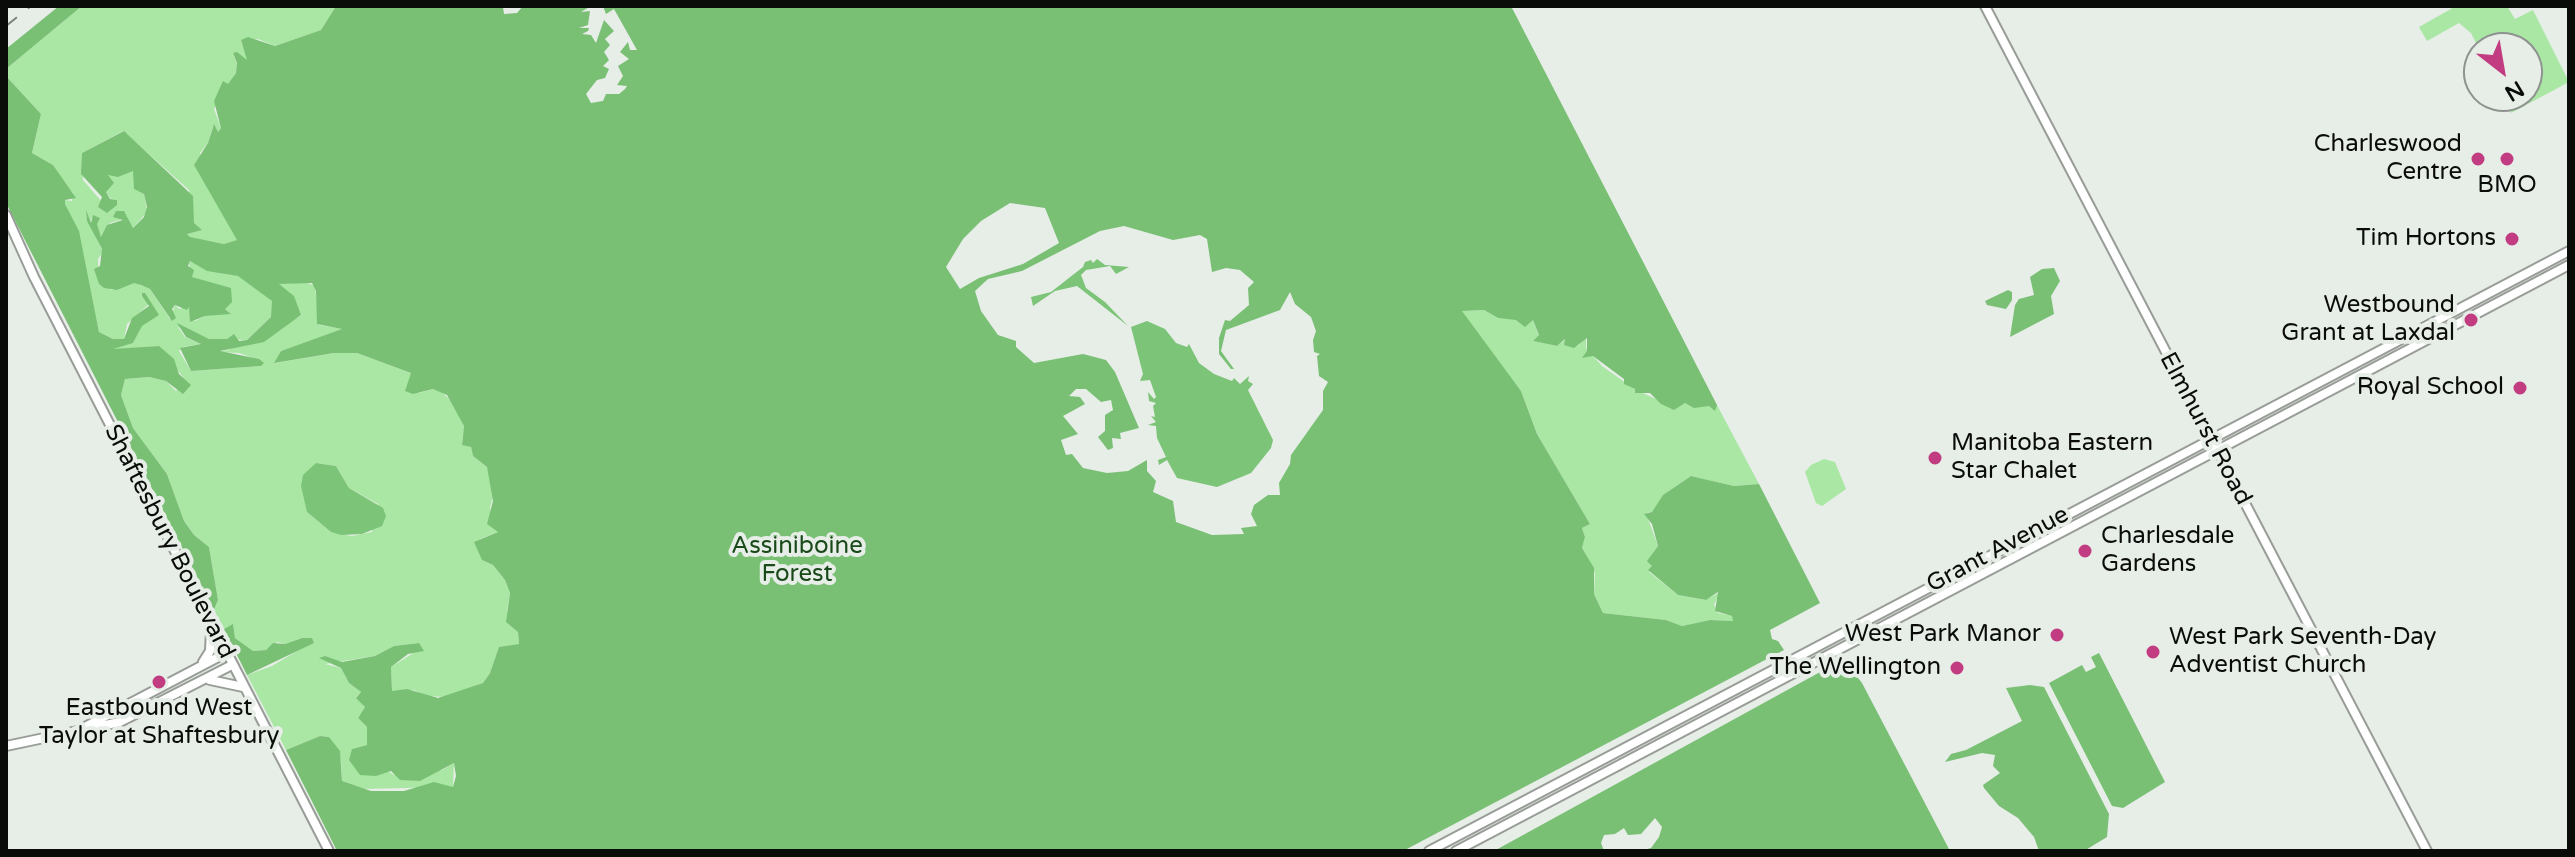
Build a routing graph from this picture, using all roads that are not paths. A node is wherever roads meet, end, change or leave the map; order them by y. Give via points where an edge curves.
1 (1985, 6) edge
2 (6, 215) edge
3 (9, 230) edge
4 (2569, 251) edge
5 (2569, 265) edge
6 (2331, 376) junction
7 (2335, 387) junction
8 (2210, 439) junction
9 (2216, 450) junction
10 (208, 619) junction
11 (226, 653) junction
12 (232, 665) junction
13 (197, 668) junction
14 (203, 681) junction
15 (243, 688) junction
16 (76, 731) junction
17 (6, 746) edge
18 (329, 851) edge
19 (1429, 851) edge
20 (1456, 851) edge
21 (2427, 851) edge

1 - 8 main road, Elmhurst Road
2 - 3 main road, Shaftesbury Boulevard
3 - 10 main road, Shaftesbury Boulevard
4 - 6 main road, Grant Avenue
5 - 7 main road, Grant Avenue
6 - 7 main road
6 - 8 main road, Grant Avenue
7 - 9 main road, Grant Avenue
8 - 9 main road, Elmhurst Road
8 - 19 main road, Grant Avenue
9 - 20 main road, Grant Avenue
9 - 21 main road, Elmhurst Road
10 - 11 main road, Shaftesbury Boulevard
10 - 13 main road via 213,640
11 - 12 main road, Shaftesbury Boulevard
11 - 13 main road
12 - 14 main road
12 - 15 main road, Shaftesbury Boulevard
13 - 16 main road
14 - 15 main road via 217,679
14 - 16 main road via 120,722
15 - 18 main road, Shaftesbury Boulevard
16 - 17 main road

